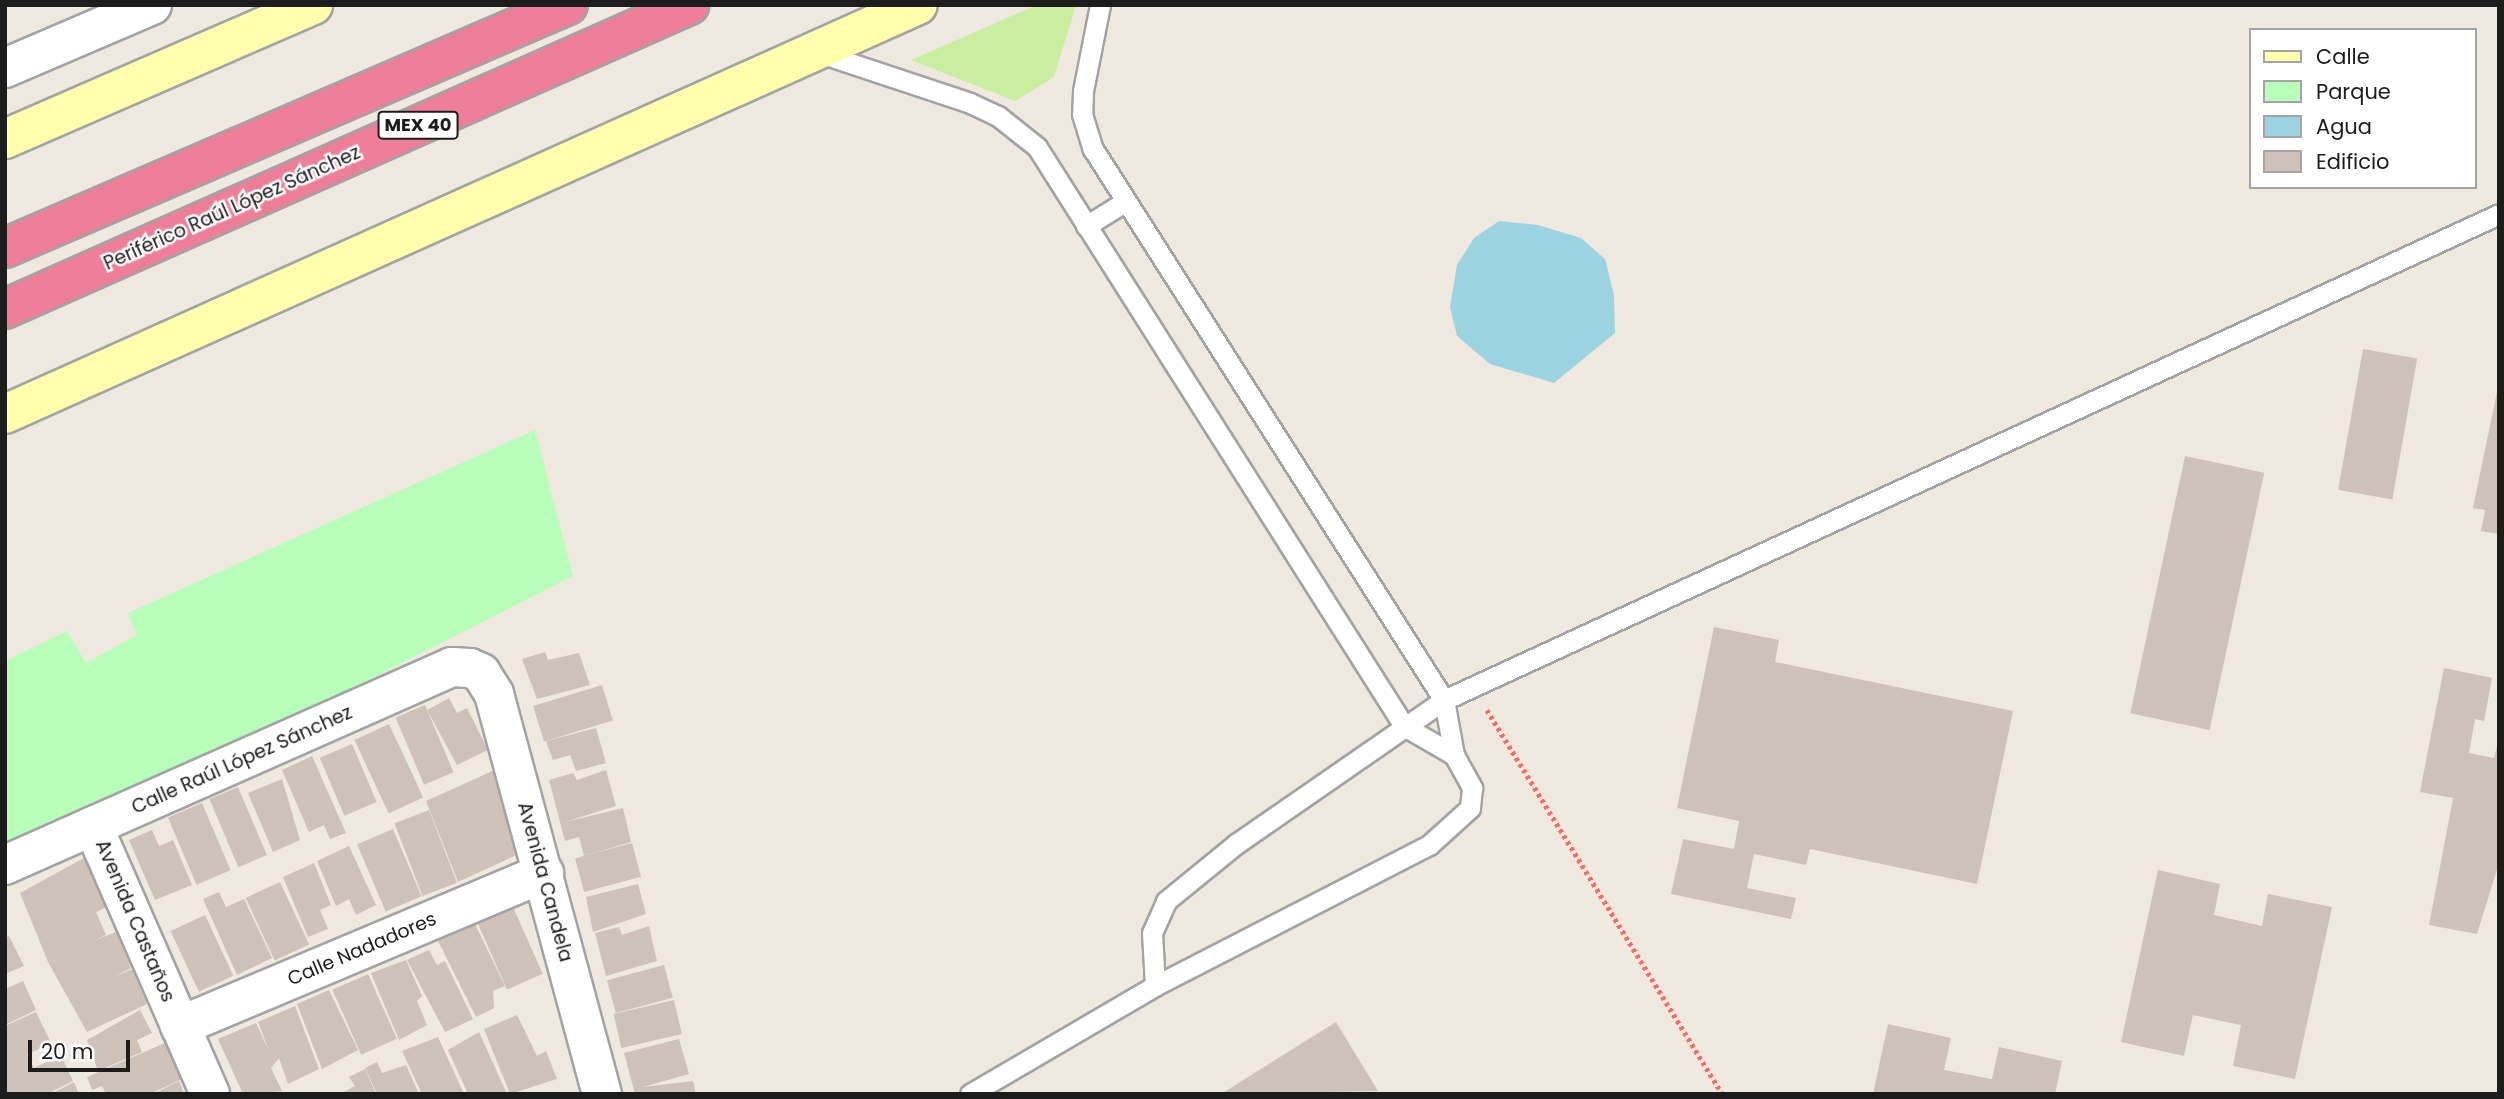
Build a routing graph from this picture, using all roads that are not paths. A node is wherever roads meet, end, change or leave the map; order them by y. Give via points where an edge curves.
1 (152, 5) edge
2 (313, 5) edge
3 (568, 5) edge
4 (689, 5) edge
5 (918, 5) edge
6 (1100, 5) edge
7 (815, 51) junction
8 (5, 68) edge
9 (5, 139) edge
10 (1126, 201) junction
11 (2499, 214) edge
12 (1086, 226) junction
13 (5, 248) edge
14 (5, 309) edge
15 (5, 414) edge
16 (481, 673) joint
17 (1444, 700) junction
18 (1404, 726) junction
19 (1454, 755) junction
20 (93, 826) junction
21 (5, 865) edge
22 (544, 873) junction
23 (1156, 986) junction
24 (180, 1026) junction
25 (210, 1094) edge
26 (602, 1094) edge
27 (970, 1094) edge

1 - 8 street
2 - 9 main road
3 - 13 highway, MEX 40
4 - 14 highway, Periférico Raúl López Sánchez / MEX 40
5 - 7 main road
6 - 10 lane via 1082,114 1093,149
7 - 12 lane via 998,116 1037,147
7 - 15 main road
10 - 12 lane
10 - 17 lane
11 - 17 lane
12 - 18 lane
16 - 20 street, Calle Raúl López Sánchez via 452,667
16 - 22 street, Avenida Candela via 494,694
17 - 18 lane
17 - 19 lane
18 - 19 lane
18 - 23 lane via 1236,844 1166,901 1152,933
19 - 23 lane via 1472,788 1470,808 1429,845
20 - 21 street, Calle Raúl López Sánchez
20 - 24 street, Avenida Castaños
22 - 24 street, Calle Nadadores
22 - 26 street, Avenida Candela
23 - 27 lane
24 - 25 street, Avenida Castaños

